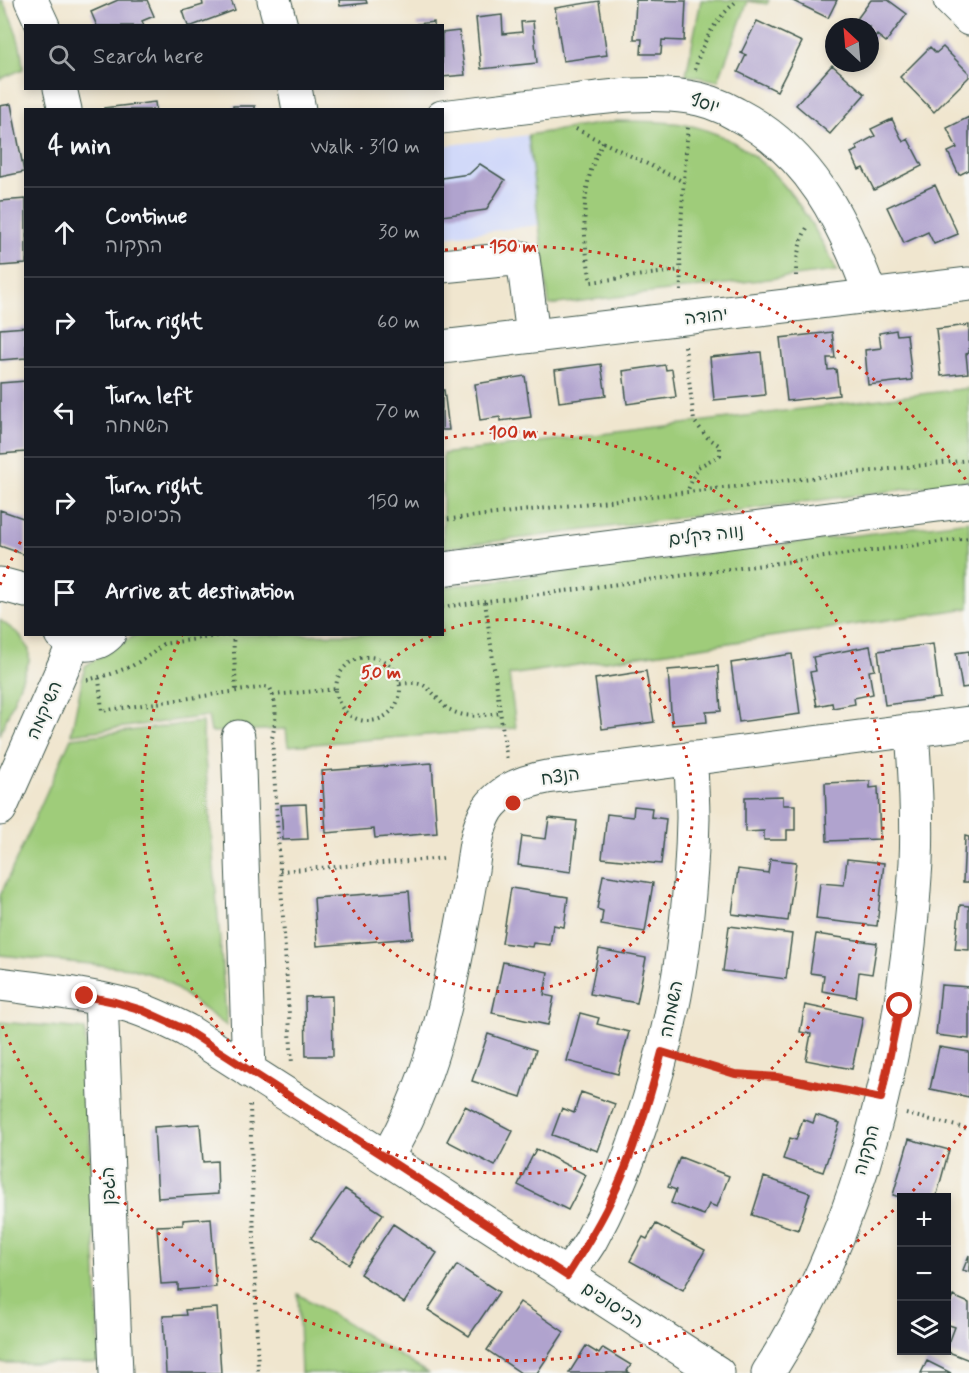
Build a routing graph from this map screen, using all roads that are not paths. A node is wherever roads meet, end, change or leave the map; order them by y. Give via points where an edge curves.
1 (31, 0) edge
2 (274, 0) edge
3 (950, 0) edge
4 (969, 19) edge
5 (42, 24) edge
6 (280, 24) edge
7 (60, 90) edge
8 (296, 90) edge
9 (65, 108) edge
10 (299, 108) edge
11 (444, 117) edge
12 (444, 266) edge
13 (969, 284) edge
14 (871, 296) junction
15 (533, 336) junction
16 (444, 347) edge
17 (969, 501) edge
18 (444, 569) edge
19 (0, 584) edge
20 (24, 590) edge
21 (108, 636) edge
22 (68, 639) edge
23 (969, 723) edge
24 (912, 730) junction
25 (238, 737) dead end
26 (691, 759) junction
27 (0, 809) edge
28 (0, 984) edge
29 (101, 999) junction
30 (249, 1071) junction
31 (386, 1158) junction
32 (567, 1276) junction
33 (116, 1373) edge
34 (718, 1373) edge
35 (768, 1373) edge

1 - 5 street
2 - 6 street
3 - 4 street
7 - 9 street
8 - 10 street
11 - 14 street, יוסף via 656,94 690,97 726,108 755,123 804,167 842,226
12 - 15 street via 524,258
13 - 14 street, יהודה
14 - 15 street, יהודה
15 - 16 street, יהודה
17 - 18 street, נווה דקלים
19 - 20 street
21 - 22 street via 85,644
22 - 27 street, השיקמה via 57,682
23 - 24 street, הנצח
24 - 26 street, הנצח
24 - 35 street, התקוה via 916,860 910,932 880,1103 844,1222 817,1286
25 - 30 street
26 - 31 street, הנצח via 547,777 528,781 495,800 480,828 448,994 430,1059 410,1114
26 - 32 street, השמחה via 689,886 675,995 662,1052 630,1157 610,1203
28 - 29 street, הכיסופים
29 - 30 street, הכיסופים via 142,1010 186,1030
29 - 33 street, הגפן
30 - 31 street, הכיסופים
31 - 32 street, הכיסופים
32 - 34 street, הכיסופים

